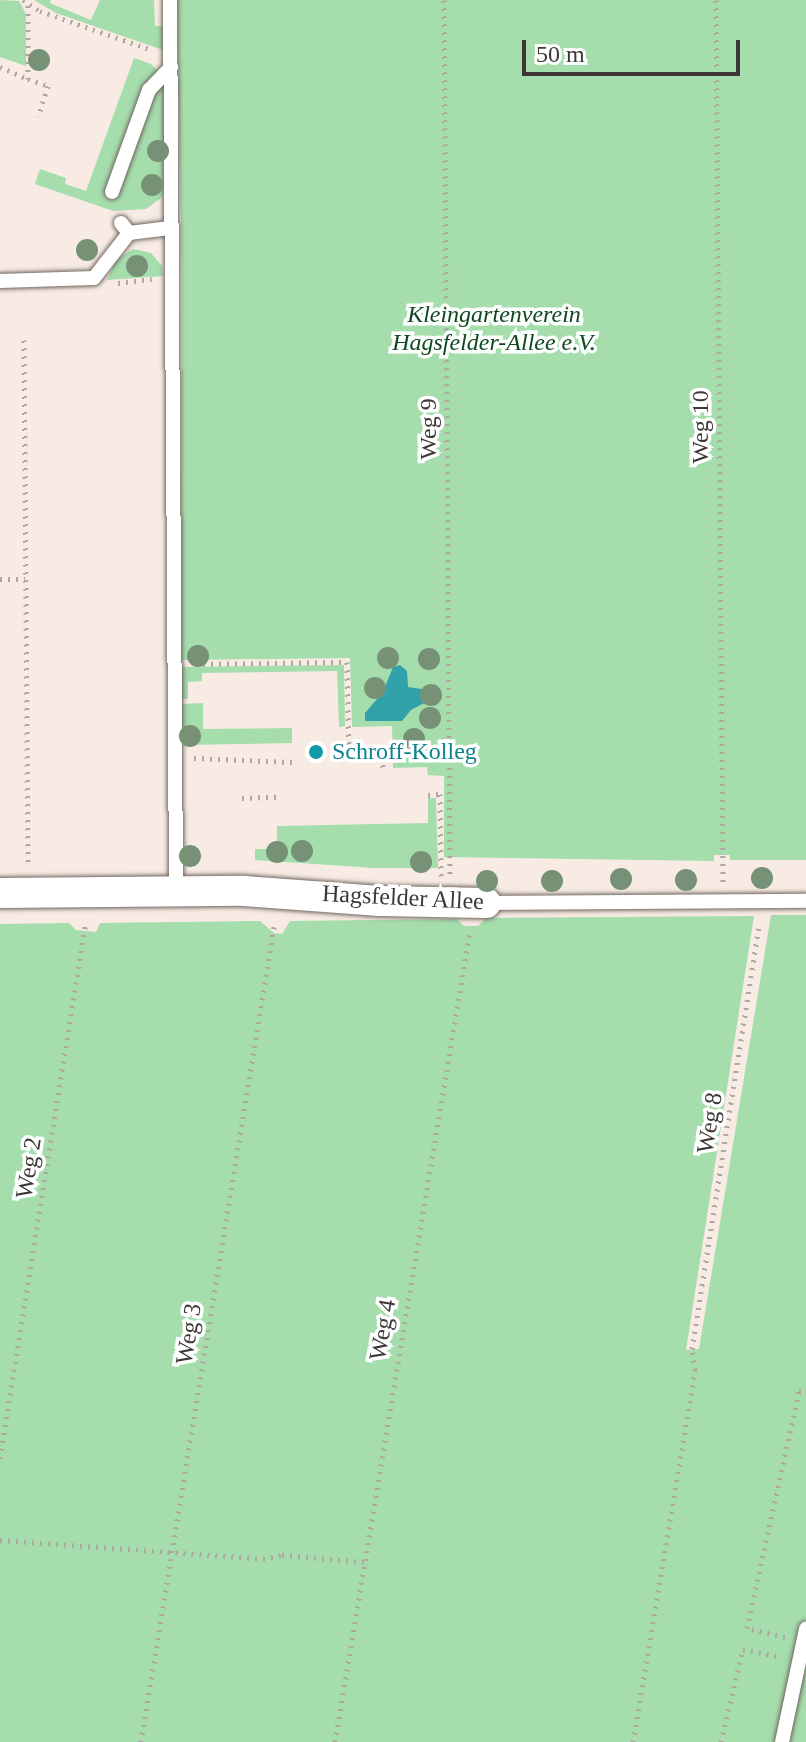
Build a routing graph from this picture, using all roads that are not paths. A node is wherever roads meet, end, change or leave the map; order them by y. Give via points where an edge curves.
1 (170, 0) edge
2 (171, 62) junction
3 (112, 192) dead end
4 (170, 228) junction
5 (0, 281) edge
6 (176, 890) junction
7 (14, 893) edge
8 (806, 901) edge
9 (478, 914) joint
10 (802, 1635) edge
11 (782, 1742) edge

1 - 2 lane
2 - 3 lane via 149,90
2 - 4 lane
4 - 5 lane via 125,228 94,278
4 - 6 lane
6 - 7 street, Hagsfelder Allee
6 - 9 street, Hagsfelder Allee via 442,901
8 - 9 lane, Hagsfelder Allee
10 - 11 lane

